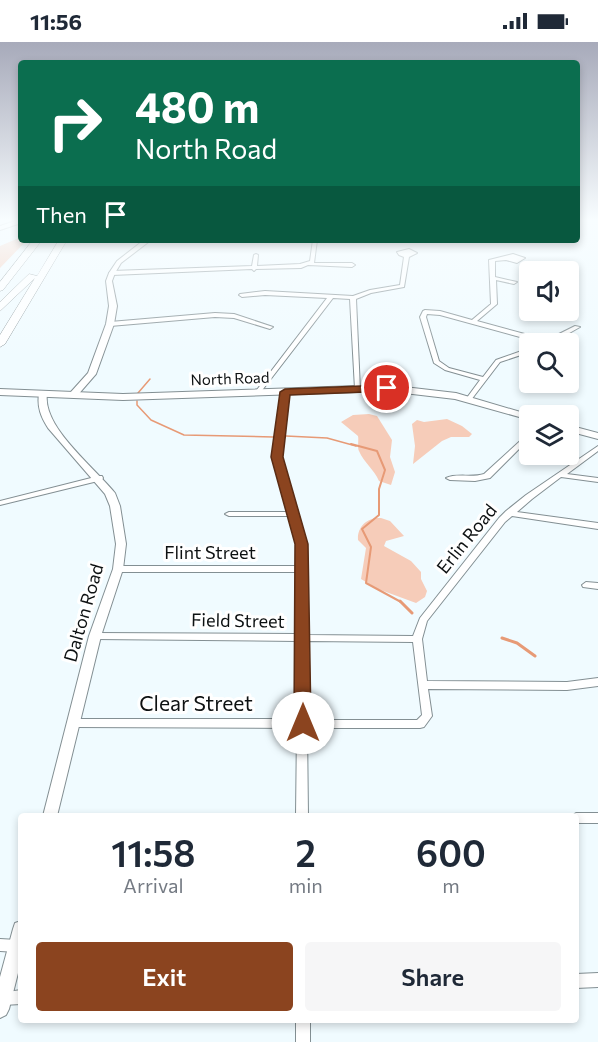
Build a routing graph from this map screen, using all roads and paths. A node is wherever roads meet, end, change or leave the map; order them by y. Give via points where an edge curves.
1 (17, 266) edge
2 (41, 266) edge
3 (47, 266) edge
4 (117, 266) edge
5 (254, 266) edge
6 (291, 266) edge
7 (405, 266) edge
8 (492, 266) edge
9 (254, 269) junction
10 (111, 273) junction
11 (492, 278) junction
12 (514, 282) dead end
13 (0, 288) edge
14 (242, 295) dead end
15 (331, 297) junction
16 (353, 298) junction
17 (0, 308) edge
18 (473, 322) junction
19 (110, 324) junction
20 (270, 327) dead end
21 (577, 327) dead end
22 (565, 333) edge
23 (519, 336) edge
24 (0, 344) edge
25 (519, 353) edge
26 (484, 379) junction
27 (358, 388) junction
28 (0, 392) edge
29 (258, 392) junction
30 (285, 392) junction
31 (79, 395) junction
32 (469, 399) junction
33 (43, 400) junction
34 (519, 414) edge
35 (579, 431) edge
36 (598, 436) edge
37 (519, 445) edge
38 (598, 448) edge
39 (560, 475) junction
40 (99, 478) junction
41 (450, 478) dead end
42 (598, 480) edge
43 (0, 503) edge
44 (509, 513) junction
45 (229, 514) dead end
46 (294, 514) junction
47 (598, 526) edge
48 (118, 569) junction
49 (302, 569) junction
50 (586, 585) dead end
51 (598, 586) edge
52 (95, 636) junction
53 (302, 638) junction
54 (417, 639) junction
55 (598, 682) edge
56 (423, 685) junction
57 (74, 723) junction
58 (303, 723) junction
59 (51, 813) edge
60 (302, 813) edge
61 (579, 818) edge
62 (598, 818) edge
63 (18, 933) edge
64 (8, 946) edge
65 (598, 980) edge
66 (579, 981) edge
67 (18, 998) edge
68 (1, 1004) edge
69 (303, 1023) edge
70 (303, 1042) edge

1 - 13 highway
2 - 17 highway
3 - 24 highway
4 - 10 street
5 - 9 street
6 - 9 street
7 - 16 street via 402,286
8 - 11 street
9 - 10 street
10 - 19 street
11 - 12 street
11 - 18 street via 494,304
14 - 15 street via 256,292
15 - 16 street
15 - 29 street
16 - 27 street
18 - 23 street
18 - 26 street via 427,311 423,317 436,362
19 - 20 street via 215,315 234,316
19 - 31 street via 96,366
21 - 22 street
25 - 26 street via 501,359
26 - 32 street
27 - 30 main road, North Road
27 - 32 main road, North Road via 413,390
28 - 33 main road, North Road
29 - 30 main road, North Road
29 - 31 main road, North Road via 148,397
30 - 46 street via 277,457
31 - 33 main road, North Road via 54,395
32 - 34 main road, North Road
33 - 40 street, Dalton Road via 52,428
35 - 36 main road
37 - 41 street via 487,476
38 - 39 street, Erlin Road
39 - 42 street
39 - 44 street, Erlin Road
40 - 43 street
40 - 48 street, Dalton Road via 115,506 121,544
44 - 47 street
44 - 54 street, Erlin Road via 423,620
45 - 46 street
46 - 49 street via 301,536
48 - 49 street, Flint Street
48 - 52 street, Dalton Road
49 - 53 street
50 - 51 street
52 - 53 street, Field Street
52 - 57 street, Dalton Road
53 - 54 street, Field Street
53 - 58 street
54 - 56 street
55 - 56 street via 567,686
56 - 58 street, Clear Street via 427,716 420,724
57 - 58 street, Clear Street
57 - 59 street, Dalton Road
58 - 60 street
61 - 62 street
63 - 64 street
64 - 68 street
65 - 66 street
67 - 68 street
69 - 70 street

